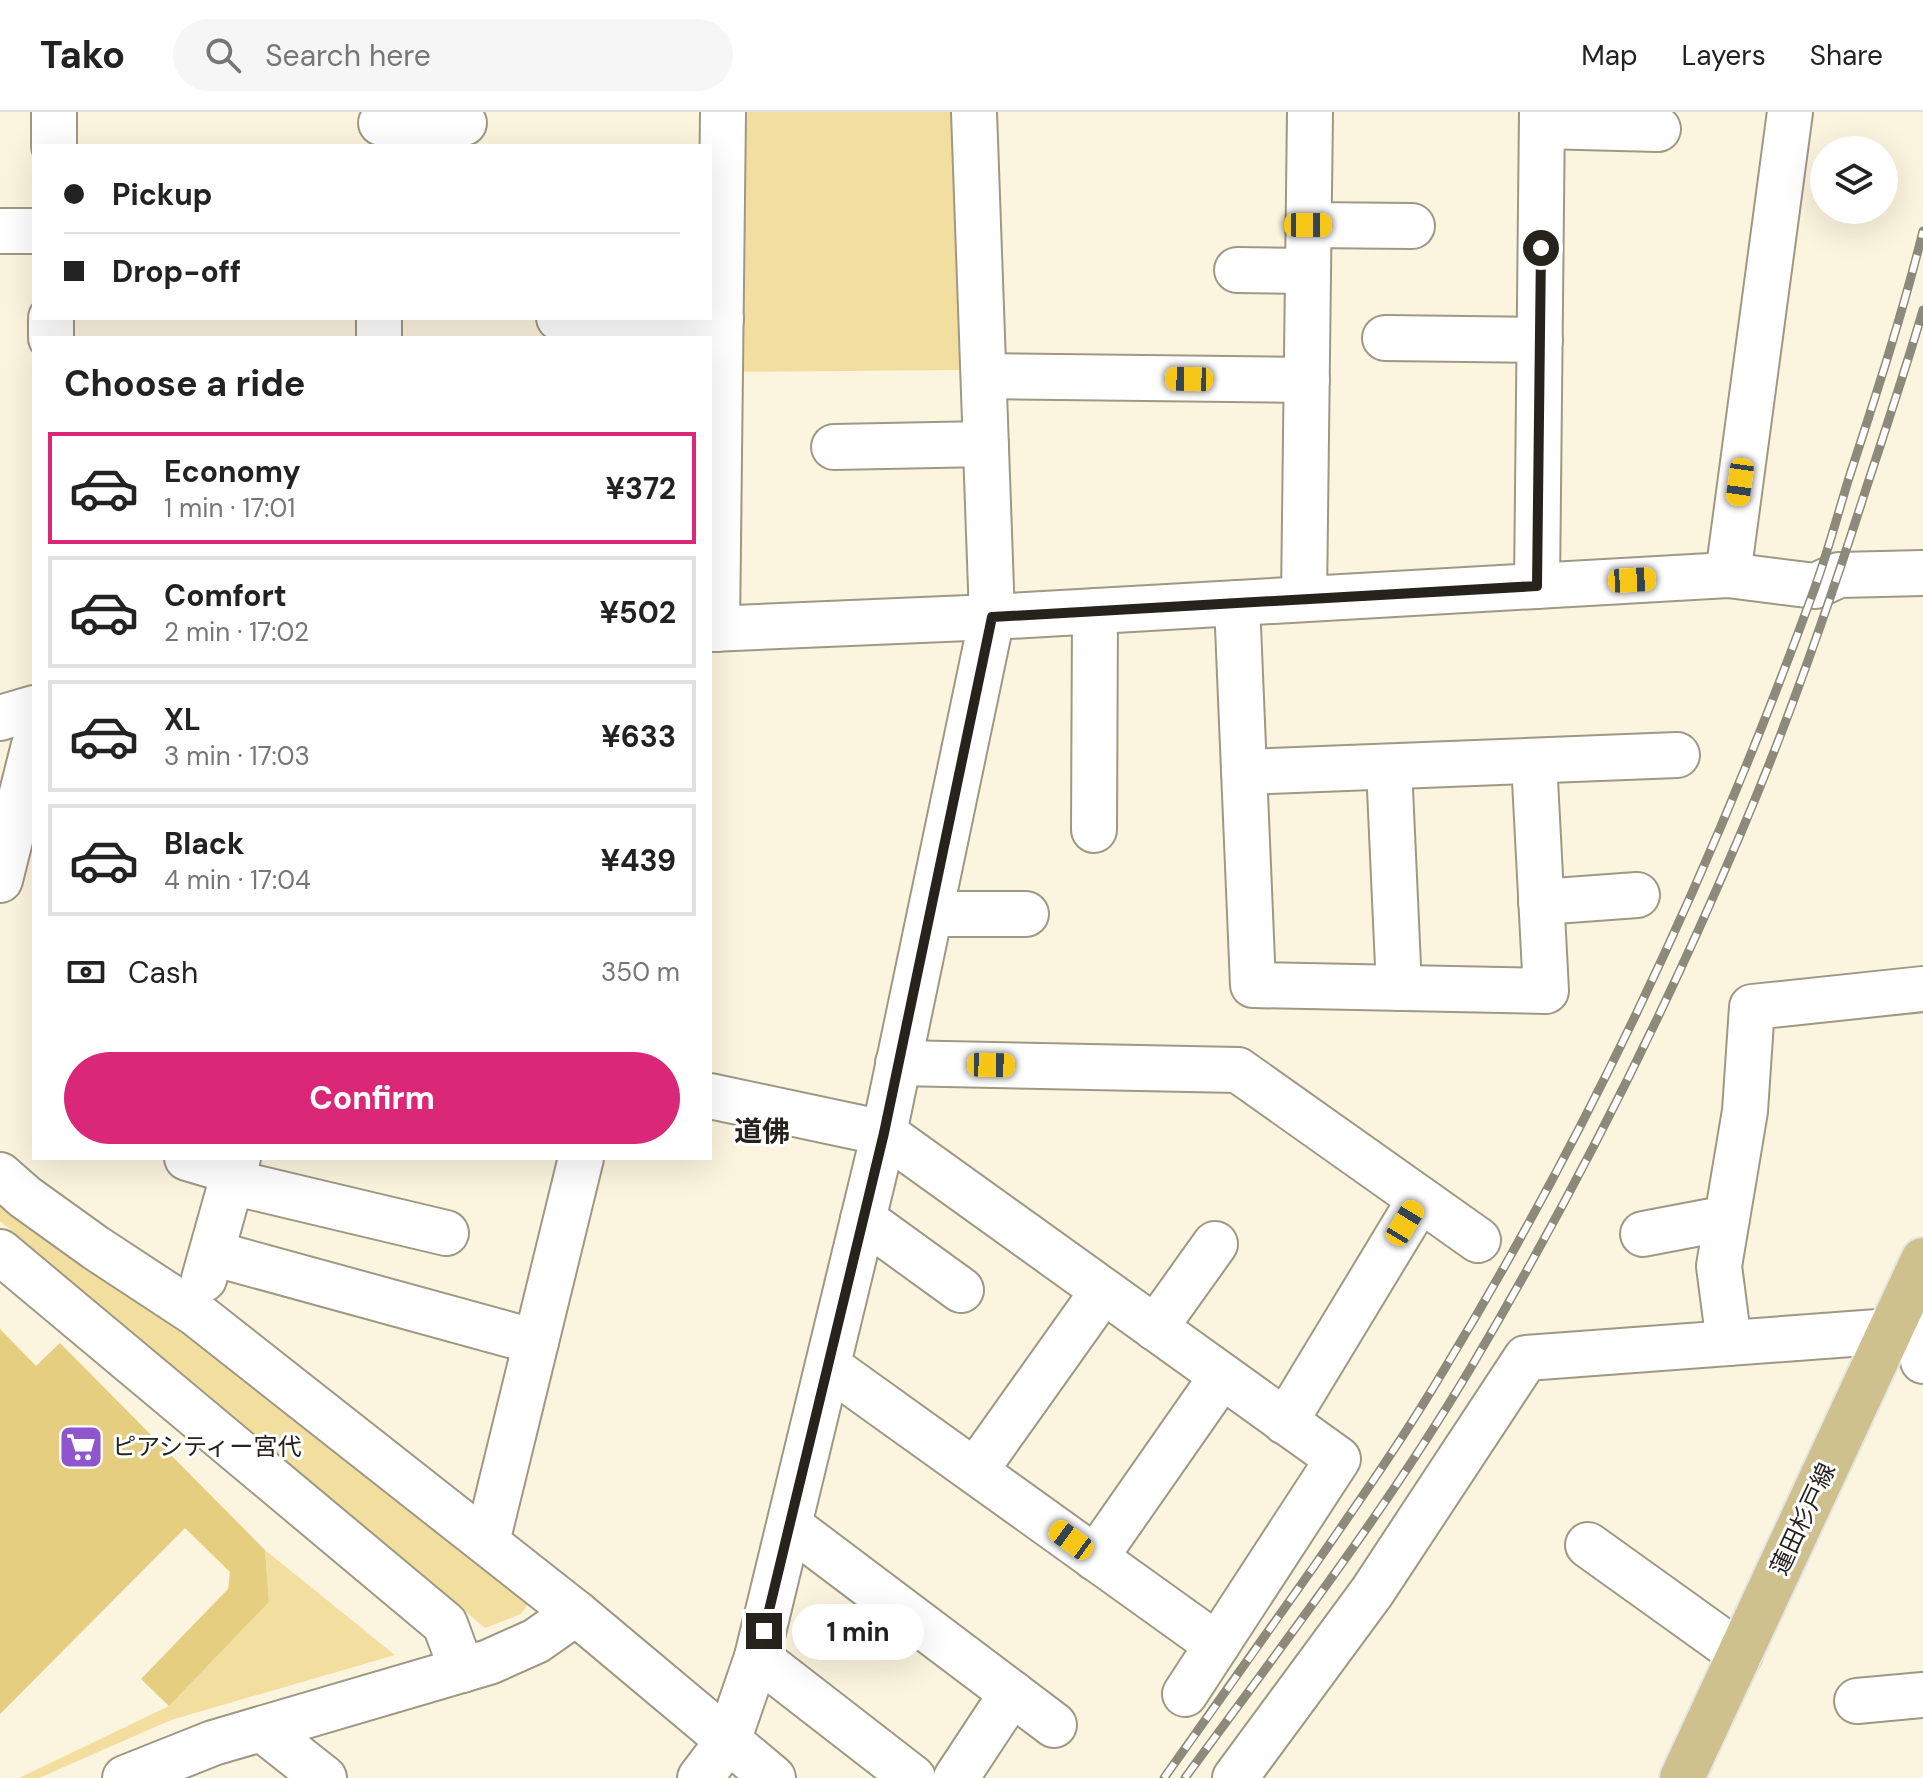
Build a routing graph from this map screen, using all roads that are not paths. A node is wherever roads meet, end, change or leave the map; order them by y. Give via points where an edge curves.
1 (54, 112) edge
2 (723, 112) edge
3 (974, 112) edge
4 (1310, 112) edge
5 (1790, 112) edge
6 (1542, 119) edge
7 (464, 123) dead end
8 (381, 127) edge
9 (1658, 129) dead end
10 (54, 144) edge
11 (1308, 225) junction
12 (1412, 226) dead end
13 (0, 231) edge
14 (32, 231) edge
15 (1237, 270) dead end
16 (1308, 271) junction
17 (712, 319) edge
18 (721, 319) junction
19 (1385, 338) dead end
20 (1540, 340) junction
21 (984, 376) junction
22 (1307, 380) junction
23 (986, 444) junction
24 (834, 447) dead end
25 (715, 479) edge
26 (1923, 573) edge
27 (1728, 575) junction
28 (1537, 586) junction
29 (1304, 599) junction
30 (1237, 603) junction
31 (1095, 611) junction
32 (992, 617) junction
33 (714, 629) edge
34 (32, 709) edge
35 (0, 718) edge
36 (32, 753) edge
37 (1677, 755) dead end
38 (1534, 761) junction
39 (1389, 767) junction
40 (1244, 772) junction
41 (1094, 830) dead end
42 (0, 880) edge
43 (1637, 895) dead end
44 (1541, 902) junction
45 (930, 914) junction
46 (1026, 914) dead end
47 (1399, 988) junction
48 (1923, 989) edge
49 (898, 1063) junction
50 (712, 1096) edge
51 (884, 1133) junction
52 (194, 1160) edge
53 (581, 1160) edge
54 (234, 1171) edge
55 (0, 1175) edge
56 (1420, 1199) junction
57 (1727, 1218) junction
58 (863, 1219) junction
59 (446, 1233) dead end
60 (1643, 1234) dead end
61 (1478, 1240) dead end
62 (1215, 1244) dead end
63 (0, 1252) edge
64 (212, 1253) junction
65 (1923, 1260) edge
66 (961, 1290) dead end
67 (1103, 1291) junction
68 (195, 1313) junction
69 (1905, 1318) edge
70 (1155, 1328) junction
71 (536, 1342) junction
72 (1729, 1343) junction
73 (1923, 1361) edge
74 (828, 1366) junction
75 (1222, 1376) junction
76 (1285, 1422) junction
77 (975, 1471) junction
78 (790, 1526) junction
79 (487, 1542) junction
80 (1588, 1545) dead end
81 (1095, 1558) junction
82 (576, 1613) junction
83 (1217, 1645) junction
84 (1740, 1654) junction
85 (757, 1657) junction
86 (462, 1670) junction
87 (1012, 1693) junction
88 (1185, 1694) dead end
89 (1923, 1695) edge
90 (1857, 1701) dead end
91 (1054, 1725) dead end
92 (262, 1729) junction
93 (728, 1741) junction
94 (125, 1778) edge
95 (324, 1778) edge
96 (700, 1778) edge
97 (773, 1778) edge
98 (913, 1778) edge
99 (956, 1778) edge
100 (1235, 1778) edge
101 (1682, 1778) edge

1 - 10 street
2 - 18 street
3 - 21 street
4 - 11 street
5 - 27 street
6 - 9 street
6 - 20 street
7 - 8 street
11 - 12 street
11 - 16 street
13 - 14 street
15 - 16 street
16 - 22 street
17 - 18 street
18 - 25 street
19 - 20 street
20 - 28 street
21 - 22 street
21 - 23 street
22 - 29 street
23 - 24 street
23 - 32 street
25 - 33 street
26 - 27 street via 1839,575 1815,586
27 - 28 street
28 - 29 street
29 - 30 street
30 - 31 street
30 - 40 street
31 - 32 street
31 - 41 street
32 - 33 street
32 - 45 street
34 - 35 street
36 - 42 street
37 - 38 street
38 - 39 street
38 - 44 street
39 - 40 street
39 - 47 street
40 - 47 street via 1253,985
43 - 44 street
44 - 47 street via 1546,991
45 - 46 street
45 - 49 street
48 - 57 street via 1752,1007 1745,1111
49 - 51 street
49 - 56 street via 1238,1070
50 - 51 street
51 - 58 street
51 - 67 street
52 - 54 street
53 - 71 street
54 - 59 street
54 - 64 street
55 - 68 street via 96,1248
56 - 61 street
56 - 76 street
57 - 60 street
57 - 72 street via 1719,1266
58 - 66 street
58 - 74 street
62 - 70 street
63 - 86 street via 445,1624
64 - 68 street
64 - 71 street
65 - 69 main road, 蓮田杉戸線
67 - 70 street
67 - 77 street
68 - 79 street
69 - 72 street
69 - 73 street
69 - 84 main road, 蓮田杉戸線
70 - 75 street
71 - 79 street
72 - 100 street via 1526,1358 1372,1592
74 - 77 street
74 - 78 street
75 - 76 street
75 - 81 street
76 - 83 street via 1338,1459
77 - 81 street
78 - 85 street
78 - 87 street
79 - 82 street
80 - 84 street
81 - 83 street
82 - 86 street via 536,1641
82 - 93 street
83 - 88 street
84 - 101 main road, 蓮田杉戸線
85 - 93 street
85 - 98 street
86 - 92 street
87 - 91 street
87 - 99 street
89 - 90 street
92 - 94 street
92 - 95 street
93 - 96 street
93 - 97 street

